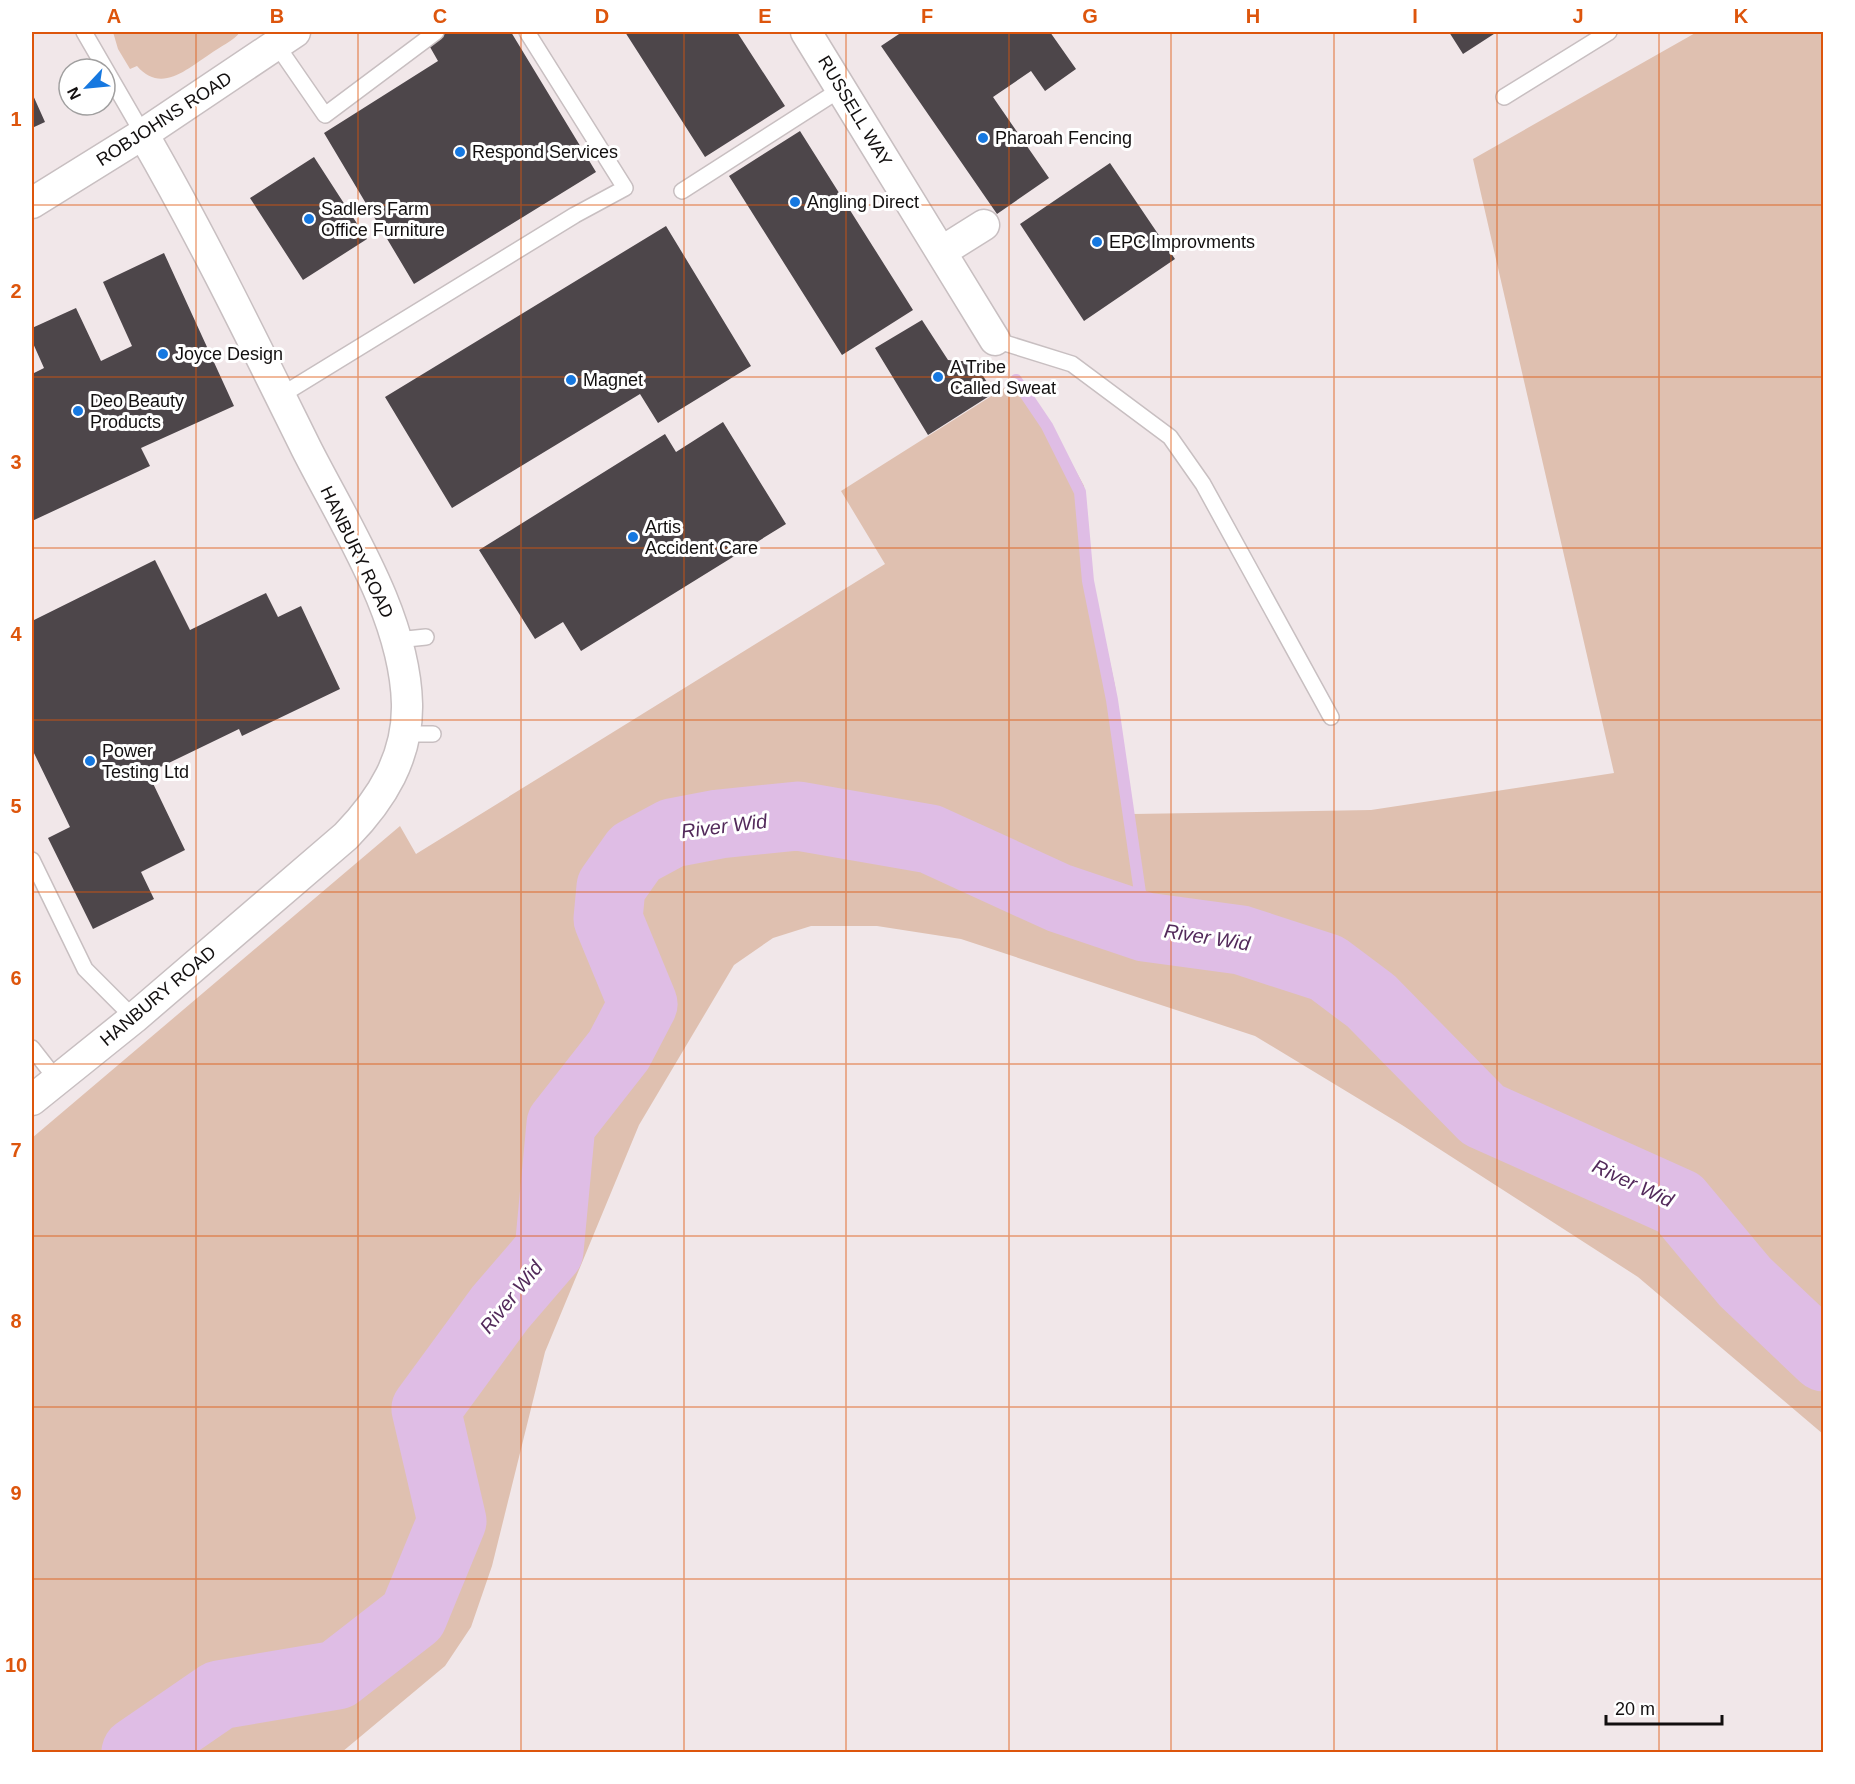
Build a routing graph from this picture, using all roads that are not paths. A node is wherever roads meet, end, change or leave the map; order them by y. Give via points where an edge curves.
1 (84, 32) edge
2 (436, 32) edge
3 (528, 32) edge
4 (806, 32) edge
5 (1609, 32) edge
6 (285, 38) edge
7 (841, 89) junction
8 (1504, 98) dead end
9 (143, 134) junction
10 (682, 191) dead end
11 (32, 203) edge
12 (984, 225) dead end
13 (941, 252) junction
14 (995, 340) joint
15 (280, 396) junction
16 (1331, 717) dead end
17 (32, 860) edge
18 (134, 1018) junction
19 (32, 1048) edge
20 (57, 1080) junction
21 (32, 1100) edge

1 - 9 lane
2 - 6 lane via 325,115
3 - 15 lane via 625,188
4 - 7 street, RUSSELL WAY
5 - 8 lane
6 - 9 street, ROBJOHNS ROAD
7 - 10 lane
7 - 13 street, RUSSELL WAY
9 - 11 street, ROBJOHNS ROAD
9 - 15 street, HANBURY ROAD
12 - 13 street
13 - 14 street, RUSSELL WAY
14 - 16 lane via 1072,364 1170,437 1203,484
15 - 18 street, HANBURY ROAD via 386,606 412,639 404,669 407,705 418,734 371,810 346,836
17 - 18 lane via 85,969
18 - 20 street, HANBURY ROAD
19 - 20 lane
20 - 21 street, HANBURY ROAD

